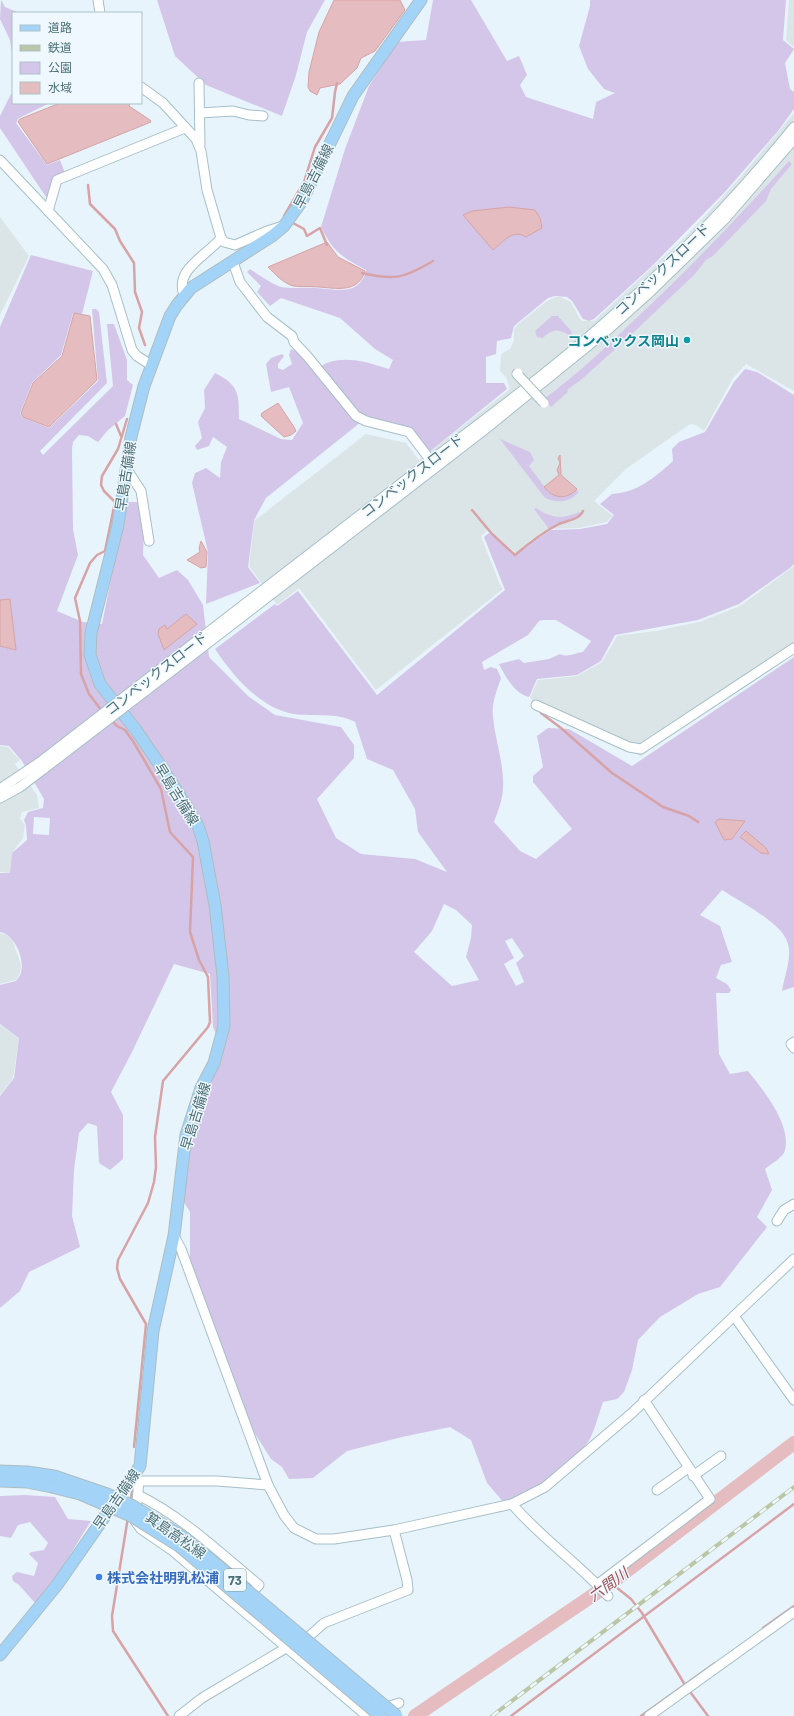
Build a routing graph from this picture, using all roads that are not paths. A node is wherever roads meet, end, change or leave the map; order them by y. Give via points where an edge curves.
1 (98, 0) edge
2 (421, 0) edge
3 (100, 12) edge
4 (200, 83) dead end
5 (142, 88) edge
6 (200, 113) junction
7 (263, 116) dead end
8 (794, 127) edge
9 (185, 128) junction
10 (794, 139) edge
11 (200, 148) junction
12 (0, 160) edge
13 (48, 211) junction
14 (284, 226) junction
15 (221, 238) junction
16 (233, 262) junction
17 (184, 295) junction
18 (151, 364) junction
19 (516, 374) dead end
20 (544, 403) dead end
21 (431, 461) junction
22 (126, 468) junction
23 (149, 541) dead end
24 (794, 648) edge
25 (170, 667) junction
26 (536, 705) dead end
27 (43, 765) junction
28 (0, 789) edge
29 (0, 798) edge
30 (794, 1042) edge
31 (794, 1048) edge
32 (794, 1204) edge
33 (777, 1220) dead end
34 (174, 1236) junction
35 (794, 1259) edge
36 (734, 1316) junction
37 (644, 1400) junction
38 (794, 1400) edge
39 (721, 1456) dead end
40 (0, 1471) edge
41 (691, 1472) junction
42 (0, 1481) edge
43 (135, 1481) junction
44 (53, 1482) junction
45 (268, 1485) junction
46 (658, 1490) dead end
47 (138, 1495) junction
48 (512, 1504) junction
49 (394, 1530) junction
50 (598, 1584) junction
51 (608, 1596) dead end
52 (238, 1607) junction
53 (794, 1612) edge
54 (286, 1648) junction
55 (0, 1655) edge
56 (399, 1703) dead end
57 (366, 1715) edge
58 (179, 1716) edge
59 (380, 1716) edge
60 (398, 1716) edge
61 (649, 1716) edge

1 - 3 street
2 - 14 main road, 早島吉備線 via 353,96 302,201
4 - 6 street
5 - 9 street via 163,103
6 - 7 street via 233,111
6 - 11 street
8 - 21 street, コンベックスロード via 719,213 643,288 573,350
9 - 11 street via 196,139
9 - 13 street via 57,180
10 - 25 street, コンベックスロード via 720,224 647,295 599,337 483,431
11 - 15 street via 207,190
12 - 13 street
13 - 18 street via 109,277 132,350
14 - 15 street via 234,245 224,242
14 - 16 main road, 早島吉備線
15 - 17 street via 191,266 182,284
16 - 17 main road, 早島吉備線 via 200,281
16 - 21 street via 240,282 267,317 292,336 294,342 356,416 409,432
17 - 18 main road, 早島吉備線 via 170,316
18 - 22 main road, 早島吉備線 via 136,411
19 - 20 street, bridge
21 - 25 street, コンベックスロード
22 - 23 street via 141,491
22 - 34 main road, 早島吉備線 via 116,532 91,633 90,655 100,684 140,736 198,826 208,862 224,976 224,1026 214,1063 201,1088 186,1135
24 - 26 street via 641,749 629,747
25 - 27 street, コンベックスロード, bridge
27 - 28 street, コンベックスロード
27 - 29 street, コンベックスロード via 20,787
30 - 31 street via 791,1044
32 - 33 street via 784,1210
34 - 43 main road, 早島吉備線 via 153,1331 142,1456
34 - 45 street
35 - 36 street
36 - 37 street
36 - 38 street
37 - 41 street
37 - 48 street via 545,1487
39 - 41 street
40 - 44 main road, 箕島高松線 / 73 via 27,1472
41 - 46 street
41 - 50 street via 710,1499
42 - 44 main road, 箕島高松線 / 73
43 - 45 street via 217,1481
43 - 47 street
43 - 55 main road, 早島吉備線 via 108,1510 56,1585
44 - 59 main road, 箕島高松線 / 73, bridge via 131,1516 179,1546
44 - 60 main road, 箕島高松線 / 73, bridge via 101,1492 133,1506 186,1538
45 - 49 street via 294,1528 316,1539 334,1540
47 - 52 street via 135,1521 142,1529 173,1551
47 - 52 street via 180,1520 259,1585
48 - 49 street
48 - 50 street via 528,1524
49 - 54 street via 408,1590 324,1622 305,1640
50 - 51 street
52 - 54 street
53 - 61 street
54 - 57 street
54 - 58 street via 202,1698
56 - 57 street

